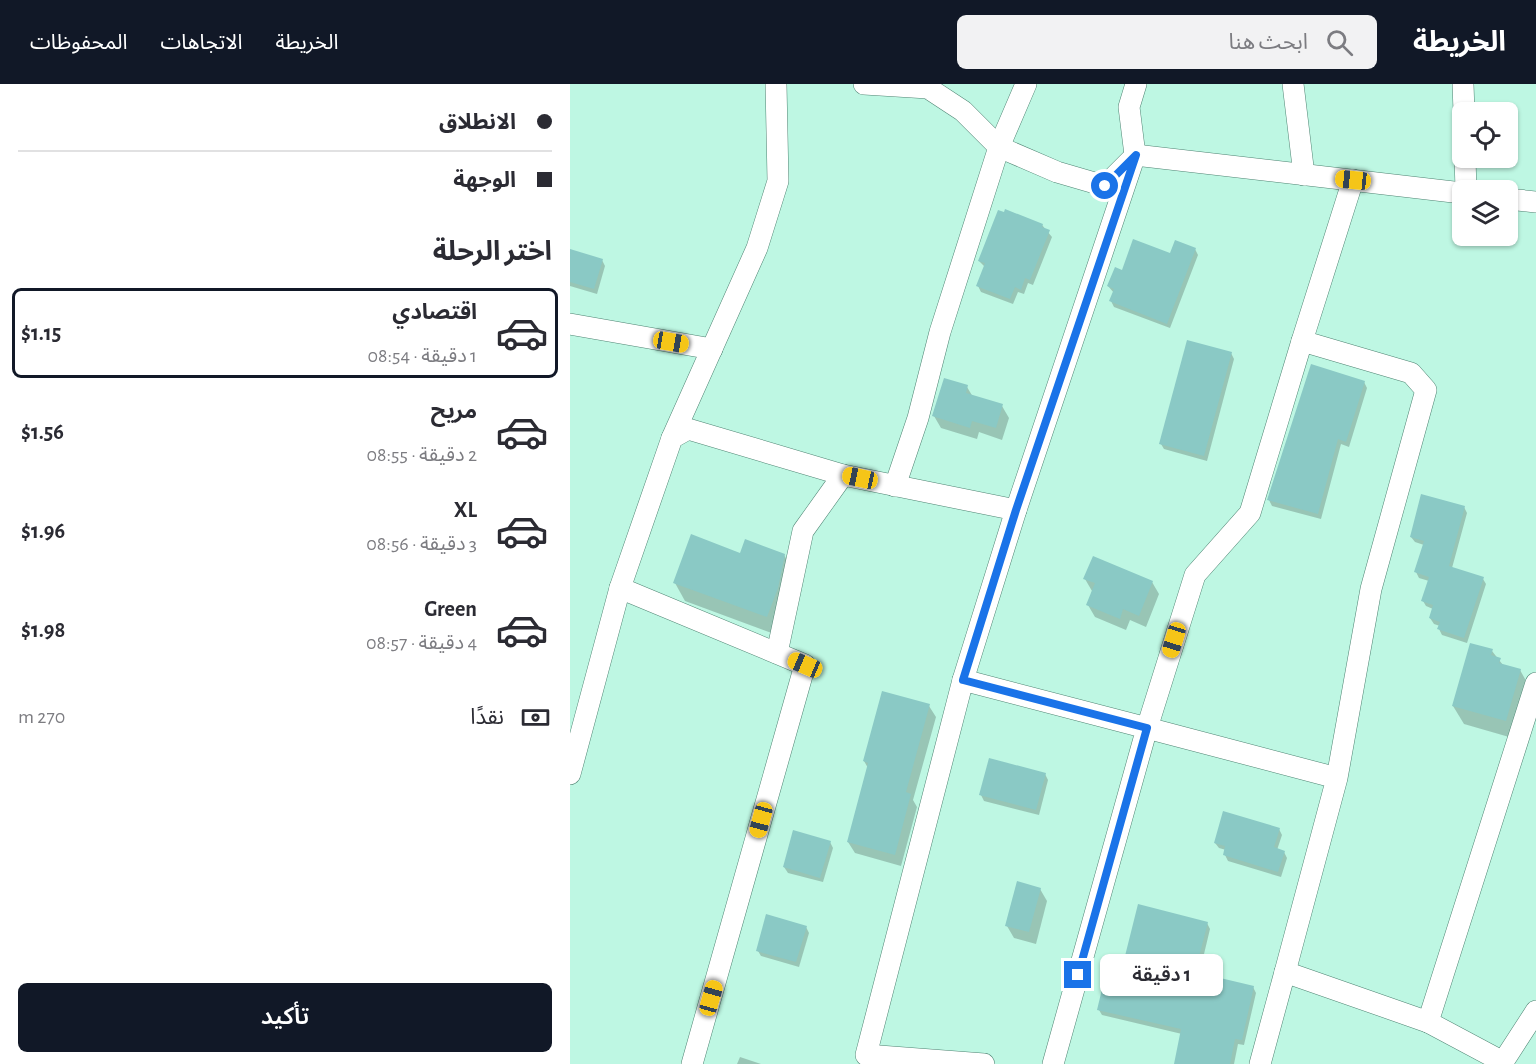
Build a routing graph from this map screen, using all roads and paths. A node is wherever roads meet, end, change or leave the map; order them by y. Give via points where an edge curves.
1 (776, 84) edge
2 (864, 84) edge
3 (1026, 84) edge
4 (1136, 84) edge
5 (1293, 84) edge
6 (1463, 84) edge
7 (1464, 102) edge
8 (999, 147) junction
9 (1136, 155) junction
10 (1304, 175) junction
11 (1353, 180) junction
12 (1452, 191) edge
13 (1518, 200) edge
14 (1536, 202) edge
15 (570, 324) edge
16 (1302, 341) junction
17 (712, 349) junction
18 (672, 438) junction
19 (843, 475) junction
20 (895, 486) junction
21 (1016, 510) junction
22 (620, 588) junction
23 (777, 653) junction
24 (963, 680) junction
25 (1536, 683) edge
26 (1147, 728) junction
27 (570, 774) edge
28 (1337, 778) junction
29 (1285, 972) junction
30 (1536, 1011) edge
31 (1428, 1022) junction
32 (864, 1059) edge
33 (1502, 1063) edge
34 (692, 1064) edge
35 (984, 1064) edge
36 (1053, 1064) edge
37 (1260, 1064) edge

1 - 17 street via 778,181 757,248
2 - 8 street via 928,88 963,111
3 - 8 street
4 - 9 street via 1129,107
5 - 10 street
6 - 7 street
8 - 9 street via 1057,172 1105,186
8 - 20 street
9 - 10 street
9 - 21 street
10 - 11 street
11 - 12 street
11 - 16 street
13 - 14 street
15 - 17 street
16 - 26 street via 1250,513 1195,575
16 - 28 street via 1411,373 1426,390 1371,589
17 - 18 street
18 - 19 street via 688,429
18 - 22 street
19 - 20 street
19 - 23 street via 803,531
20 - 21 street
21 - 24 street
22 - 23 street
22 - 27 street
23 - 34 street via 805,665
24 - 26 street
24 - 32 street
25 - 31 street
26 - 28 street
26 - 36 street
28 - 29 street
29 - 31 street
29 - 37 street
30 - 33 street
31 - 33 street
32 - 35 street

